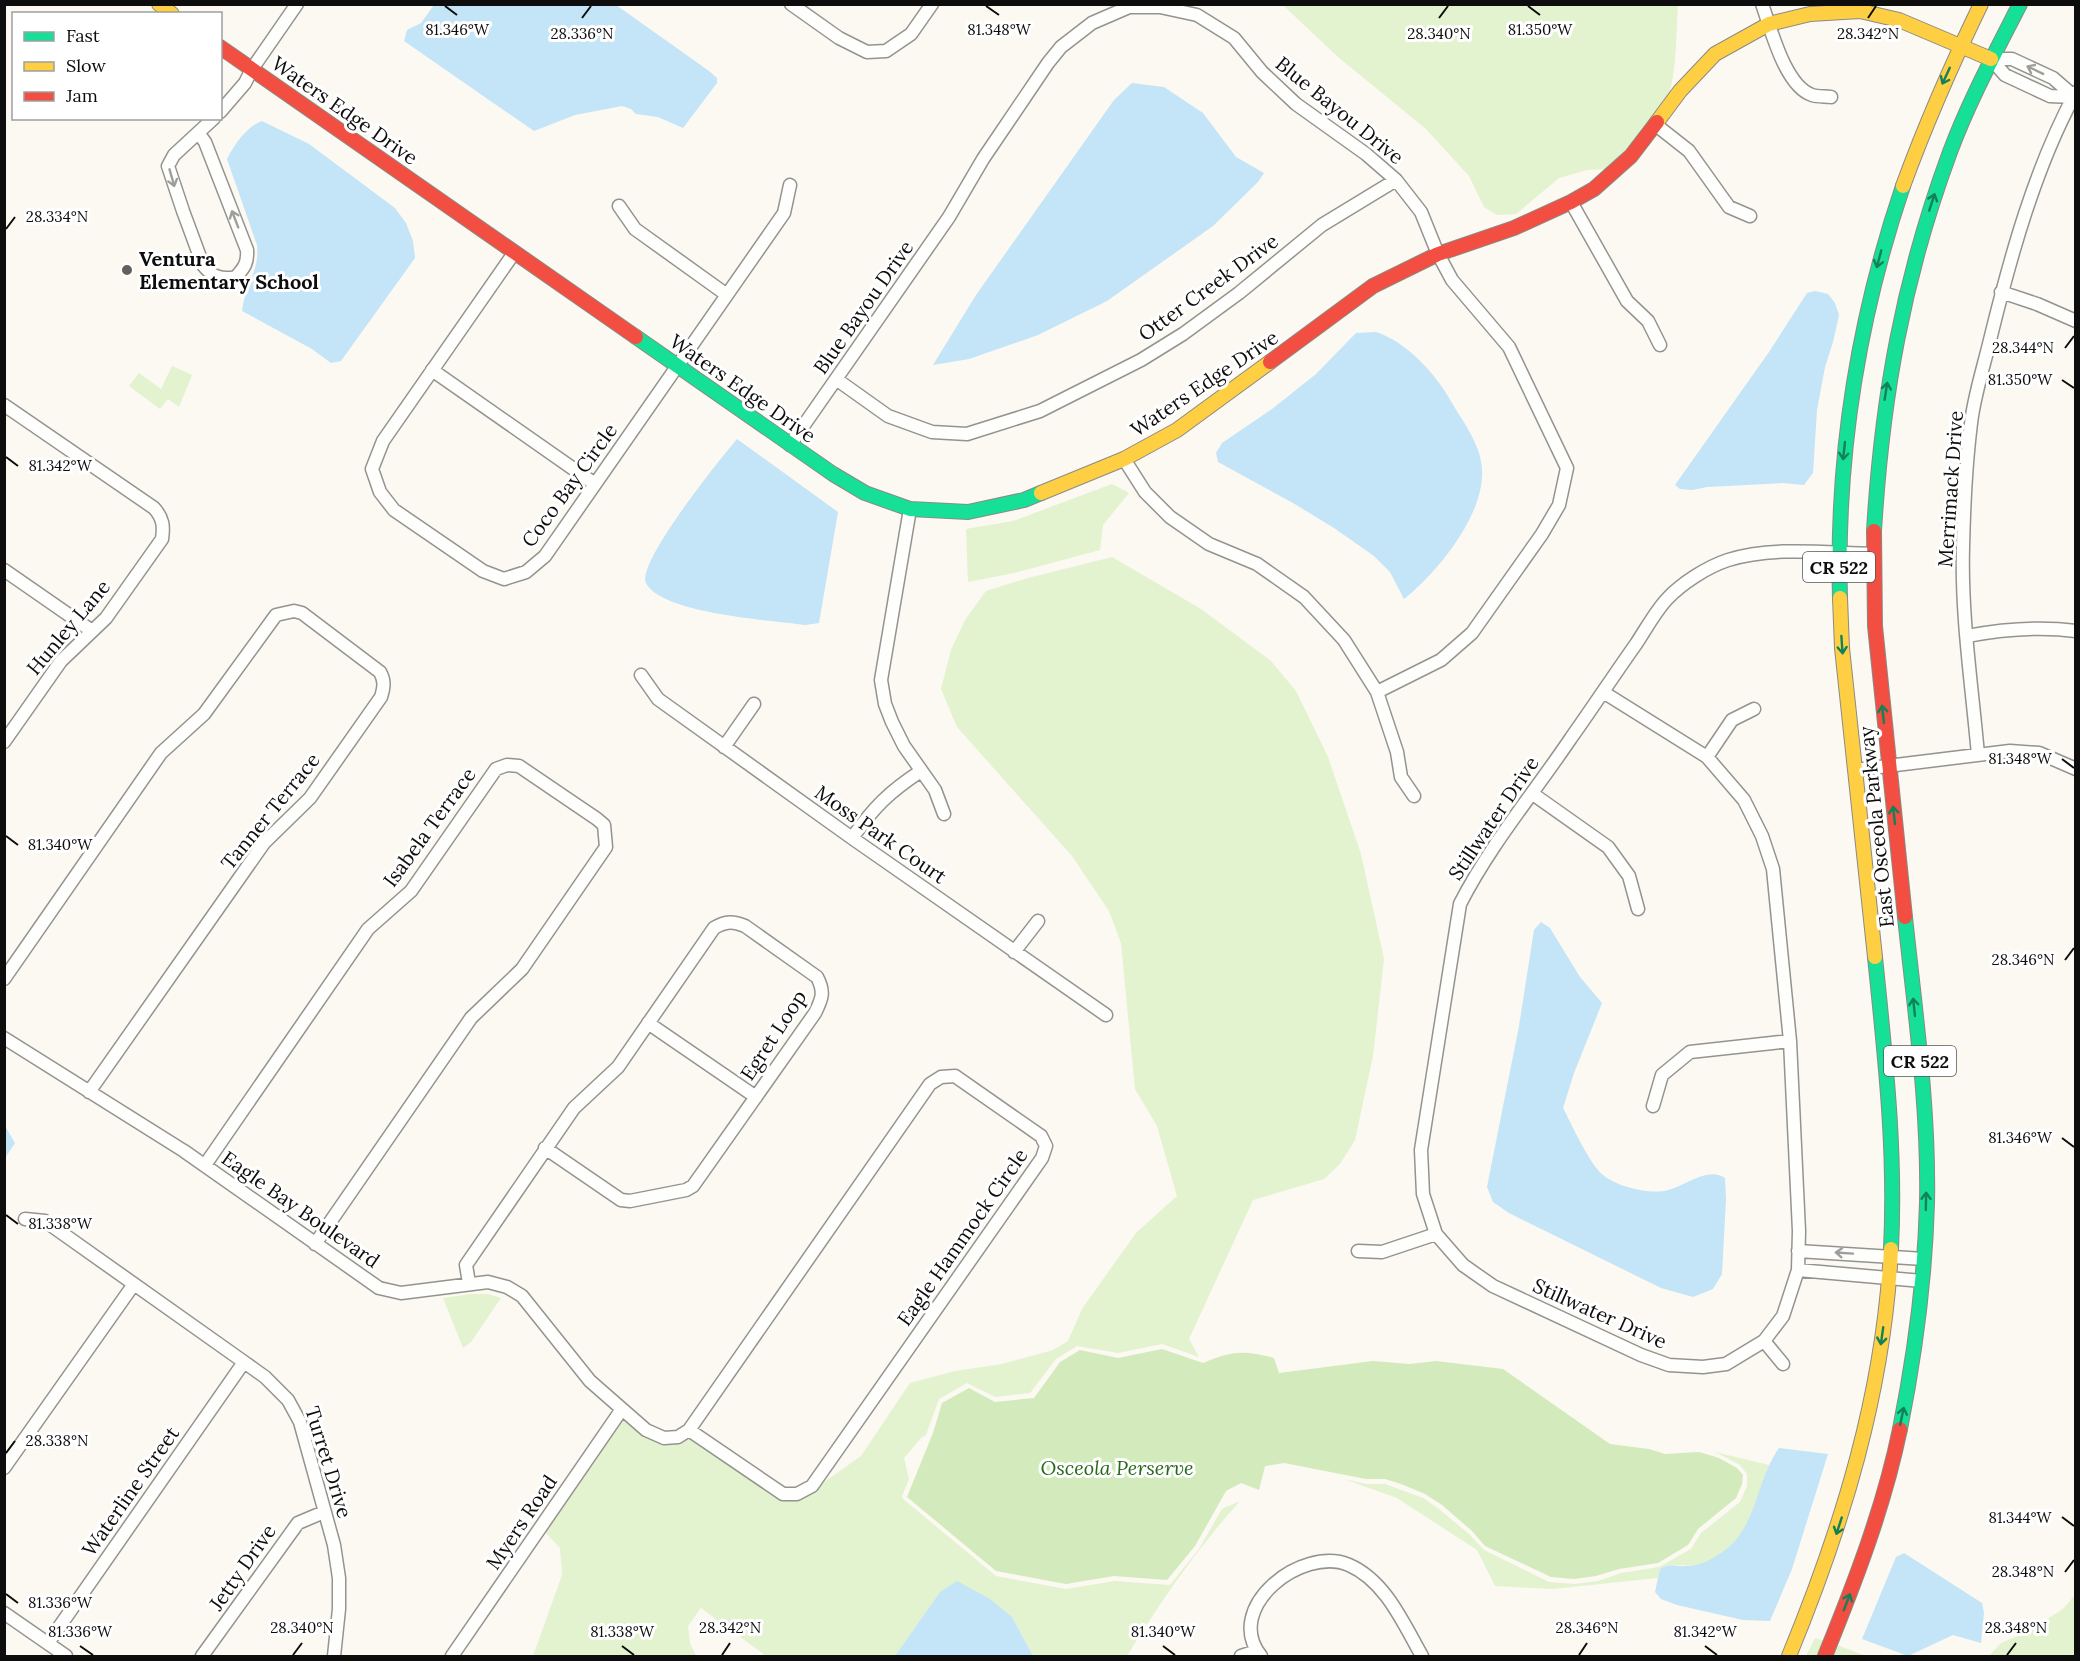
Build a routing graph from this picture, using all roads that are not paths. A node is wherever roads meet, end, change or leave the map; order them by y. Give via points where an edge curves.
1 (297, 4) edge
2 (791, 4) edge
3 (932, 4) edge
4 (1762, 4) edge
5 (1981, 4) edge
6 (2020, 4) edge
7 (1129, 6) edge
8 (1769, 24) junction
9 (1960, 45) junction
10 (222, 48) edge
11 (1990, 59) junction
12 (252, 69) junction
13 (2075, 96) edge
14 (1832, 97) dead end
15 (222, 109) edge
16 (212, 120) edge
17 (1656, 125) junction
18 (200, 134) junction
19 (1396, 180) junction
20 (790, 185) dead end
21 (1571, 202) junction
22 (619, 206) dead end
23 (1750, 216) dead end
24 (514, 253) junction
25 (1438, 254) junction
26 (2001, 292) junction
27 (727, 295) junction
28 (2076, 321) edge
29 (1660, 345) dead end
30 (678, 367) junction
31 (432, 370) junction
32 (836, 379) junction
33 (4, 405) edge
34 (790, 445) junction
35 (1124, 459) junction
36 (595, 484) junction
37 (910, 509) junction
38 (1839, 553) junction
39 (1873, 554) junction
40 (4, 570) edge
41 (92, 631) junction
42 (2076, 631) edge
43 (1967, 636) junction
44 (641, 675) dead end
45 (1377, 692) junction
46 (1603, 692) junction
47 (754, 704) dead end
48 (1754, 709) dead end
49 (4, 742) edge
50 (724, 747) junction
51 (1978, 755) junction
52 (1707, 757) junction
53 (1889, 766) junction
54 (2076, 769) edge
55 (1855, 770) junction
56 (921, 771) junction
57 (1533, 794) junction
58 (1414, 796) dead end
59 (944, 814) dead end
60 (852, 838) junction
61 (1638, 909) dead end
62 (1038, 921) dead end
63 (1014, 952) junction
64 (4, 979) edge
65 (1106, 1015) dead end
66 (648, 1023) junction
67 (4, 1038) edge
68 (1790, 1041) junction
69 (89, 1092) junction
70 (756, 1097) junction
71 (1653, 1106) dead end
72 (545, 1148) junction
73 (205, 1165) junction
74 (25, 1220) dead end
75 (1436, 1234) junction
76 (315, 1244) junction
77 (1358, 1251) dead end
78 (1798, 1251) junction
79 (1890, 1257) junction
80 (1924, 1260) junction
81 (1798, 1270) junction
82 (1889, 1278) junction
83 (1922, 1281) junction
84 (469, 1283) junction
85 (134, 1284) junction
86 (1764, 1341) junction
87 (244, 1362) junction
88 (1783, 1364) dead end
89 (622, 1408) junction
90 (689, 1430) junction
91 (4, 1468) edge
92 (324, 1512) junction
93 (4, 1613) edge
94 (48, 1643) junction
95 (1259, 1654) edge
96 (66, 1656) edge
97 (202, 1656) edge
98 (334, 1656) edge
99 (452, 1656) edge
100 (1241, 1656) edge
101 (1422, 1656) edge
102 (1789, 1656) edge
103 (1825, 1656) edge

1 - 12 street
2 - 3 street via 839,38 867,52 886,51 911,34
4 - 8 street
5 - 9 main road, East Osceola Parkway / CR 522
6 - 11 main road, East Osceola Parkway / CR 522
7 - 19 street, Blue Bayou Drive via 1160,7 1197,15 1221,29 1296,104
7 - 32 street, Blue Bayou Drive via 1092,23 1061,47 1048,63 949,217
8 - 9 main road, Waters Edge Drive via 1810,14 1860,11 1899,20
8 - 14 street via 1791,77 1812,95
8 - 17 main road, Waters Edge Drive via 1715,54 1680,91
9 - 11 main road, Waters Edge Drive
9 -> 38 main road, East Osceola Parkway / CR 522 via 1913,154 1878,262 1848,413
10 - 12 main road, Waters Edge Drive
13 -> 11 street, Waters Edge Drive via 2053,78 2012,58
11 - 13 street, Waters Edge Drive via 2005,75 2050,96
39 -> 11 main road, East Osceola Parkway / CR 522 via 1877,463 1901,311 1938,183
12 - 15 street
12 - 24 main road, Waters Edge Drive
13 - 26 street, Merrimack Drive via 2041,168
16 - 18 street
17 - 21 main road, Waters Edge Drive via 1631,156 1594,189
17 - 23 street via 1689,151 1729,207
18 -> 18 street via 168,166 203,266 220,279 236,278 248,260 247,250
19 - 25 street, Blue Bayou Drive via 1420,212
19 - 32 street, Otter Creek Drive via 1322,225 1183,334 1040,411 967,434 932,432 888,416
20 - 27 street, Coco Bay Circle via 784,213
21 - 25 main road, Waters Edge Drive via 1514,228
21 - 29 street via 1627,301 1648,321
22 - 27 street via 635,229
24 - 30 main road, Waters Edge Drive
24 - 31 street, Coco Bay Circle
25 - 35 main road, Waters Edge Drive via 1373,286 1176,430
25 - 45 street, Blue Bayou Drive via 1452,280 1509,347 1567,468 1559,505 1472,633 1441,660
26 - 28 street
26 - 43 street, Merrimack Drive via 1972,415 1963,549
27 - 30 street, Coco Bay Circle
30 - 34 main road, Waters Edge Drive
30 - 36 street, Coco Bay Circle
31 - 36 street
31 - 36 street, Coco Bay Circle via 383,441 372,469 380,492 394,510 483,571 504,579 526,572 545,556
32 - 34 street, Blue Bayou Drive
33 - 41 street, Hunley Lane via 162,516 162,538 106,618
34 - 37 main road, Waters Edge Drive via 865,493
35 - 37 main road, Waters Edge Drive via 1024,500 968,512
35 - 45 street via 1144,492 1170,517 1209,543 1257,564 1304,597 1344,640
37 - 56 street via 881,680 892,722
38 - 39 street, Stillwater Drive
38 - 46 street, Stillwater Drive via 1751,555 1727,560 1694,577 1667,598
38 -> 55 main road, East Osceola Parkway / CR 522 via 1842,648
53 -> 39 main road, East Osceola Parkway / CR 522 via 1876,635
40 - 41 street
41 - 49 street, Hunley Lane via 61,661
42 - 43 street via 2044,627
43 - 51 street, Merrimack Drive
44 - 50 street, Moss Park Court via 658,699
45 - 58 street via 1401,777
46 - 52 street, Stillwater Drive
46 - 57 street, Stillwater Drive
47 - 50 street
48 - 52 street via 1732,720
50 - 60 street, Moss Park Court
51 - 53 street
51 - 54 street via 2039,753
52 - 68 street, Stillwater Drive via 1744,800 1773,869
53 - 55 street
80 -> 53 main road, East Osceola Parkway / CR 522 via 1927,1204 1923,1094
55 - 79 main road, East Osceola Parkway / CR 522 via 1890,1100
56 - 59 street via 935,790
56 - 60 street via 885,796
57 - 61 street via 1608,847 1629,876
57 - 75 street, Stillwater Drive via 1476,871 1460,904 1422,1150 1423,1194
60 - 63 street, Moss Park Court
62 - 63 street
63 - 65 street, Moss Park Court
64 - 69 street, Tanner Terrace via 161,753 204,714 276,615 294,611 302,614 380,672 384,687 381,697 310,798 264,843
66 - 70 street
66 - 70 street, Egret Loop via 714,928 734,921 745,926 817,977 823,989 815,1013
66 - 72 street, Egret Loop via 618,1067 574,1108
67 - 69 street, Eagle Bay Boulevard
68 - 71 street via 1689,1052 1662,1075
68 - 78 street, Stillwater Drive
69 - 73 street, Eagle Bay Boulevard
70 - 72 street, Egret Loop via 693,1186 686,1190 621,1200
72 - 84 street, Egret Loop via 466,1265
73 - 76 street, Eagle Bay Boulevard
73 - 76 street, Isabela Terrace via 368,929 411,891 496,768 519,766 597,819 604,825 606,847 522,969 471,1018
74 - 85 street, Turret Drive via 45,1221
75 - 77 street via 1382,1252
75 - 86 street, Stillwater Drive via 1463,1265 1493,1286 1669,1365 1726,1364
76 - 84 street, Eagle Bay Boulevard via 379,1288 401,1293
79 -> 78 street
78 - 81 street, Stillwater Drive
79 - 80 street
79 - 82 main road, East Osceola Parkway / CR 522
80 - 83 main road, East Osceola Parkway / CR 522
81 - 82 street
81 - 86 street, Stillwater Drive via 1782,1316
82 - 83 street
82 -> 102 main road, East Osceola Parkway / CR 522 via 1875,1380 1850,1492
103 -> 83 main road, East Osceola Parkway / CR 522 via 1862,1564 1889,1476 1910,1379
84 - 89 street, Eagle Bay Boulevard via 488,1282 522,1296 590,1381
85 - 87 street, Turret Drive
85 - 91 street
86 - 88 street
87 - 92 street, Turret Drive via 288,1400 300,1422
87 - 94 street, Waterline Street
89 - 90 street via 646,1430 664,1438 678,1437
89 - 99 street, Myers Road
90 - 90 street, Eagle Hammock Circle via 783,1494 797,1494 812,1486 1042,1158 1046,1146 1041,1136 955,1076 940,1077 930,1084
92 - 97 street, Jetty Drive via 298,1523
92 - 98 street, Turret Drive via 339,1578
93 - 94 street
94 - 96 street
95 - 100 street
95 - 101 street via 1251,1635 1251,1616 1269,1587 1292,1571 1323,1561 1349,1565 1375,1582

